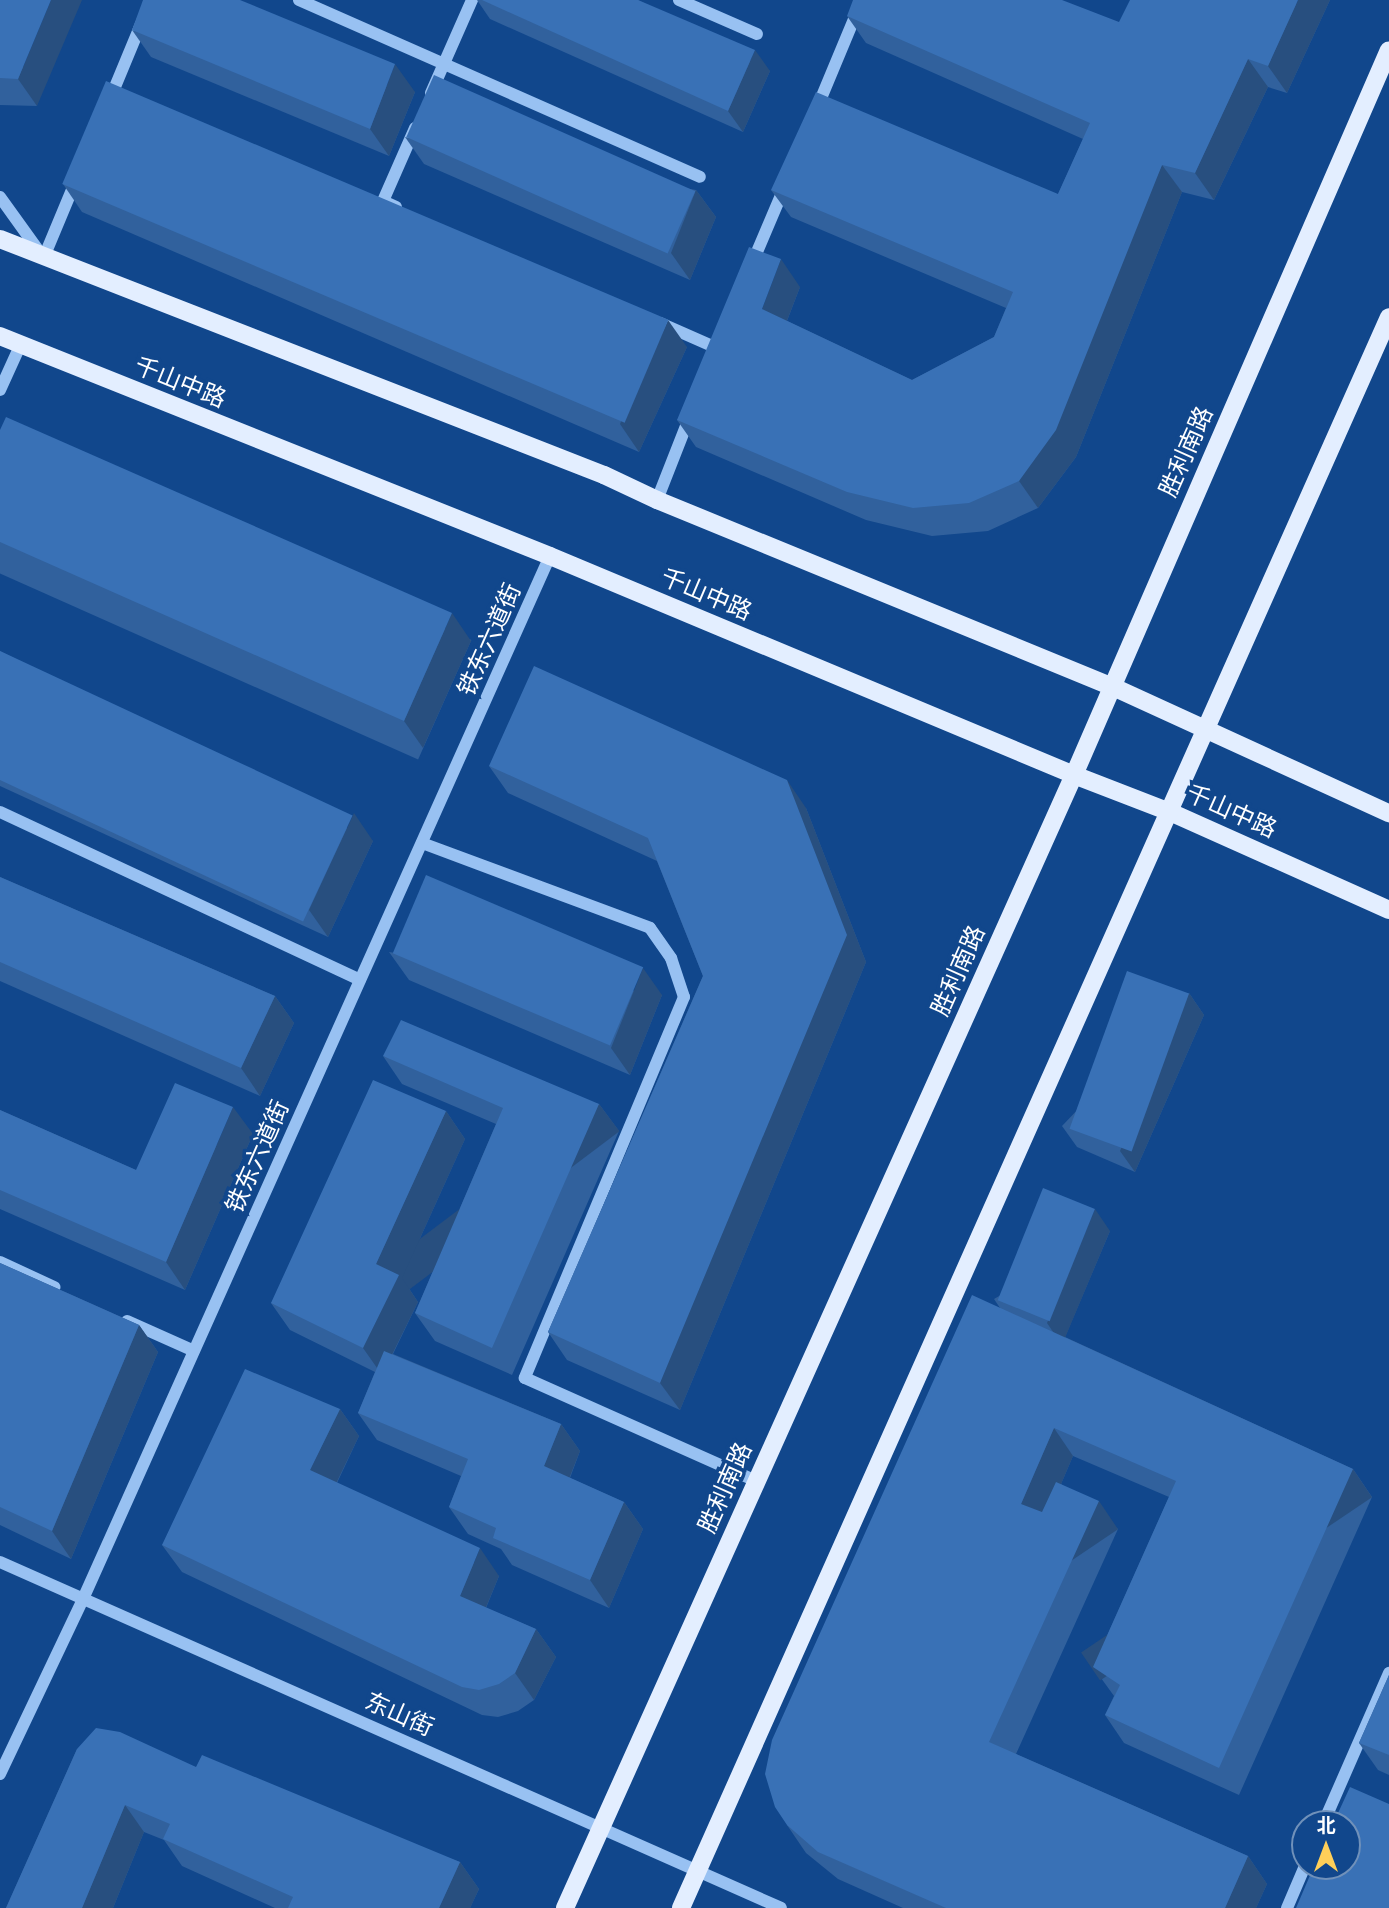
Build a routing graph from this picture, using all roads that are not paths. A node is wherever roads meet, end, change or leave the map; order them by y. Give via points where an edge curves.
1 (151, 0) edge
2 (299, 0) edge
3 (472, 0) edge
4 (679, 0) edge
5 (862, 0) edge
6 (757, 34) dead end
7 (1389, 50) edge
8 (443, 64) junction
9 (103, 116) edge
10 (814, 116) edge
11 (81, 167) edge
12 (792, 167) edge
13 (700, 177) dead end
14 (0, 197) edge
15 (408, 212) edge
16 (0, 238) edge
17 (44, 257) junction
18 (744, 283) edge
19 (643, 315) edge
20 (1389, 317) edge
21 (722, 335) edge
22 (0, 338) edge
23 (20, 346) junction
24 (717, 348) junction
25 (712, 360) edge
26 (0, 390) edge
27 (697, 398) edge
28 (657, 500) junction
29 (550, 556) junction
30 (1111, 686) junction
31 (1207, 728) junction
32 (1074, 775) junction
33 (0, 811) edge
34 (1170, 812) junction
35 (1389, 813) edge
36 (422, 843) junction
37 (1389, 910) edge
38 (360, 980) junction
39 (0, 1262) edge
40 (73, 1296) edge
41 (109, 1312) edge
42 (194, 1351) junction
43 (756, 1480) junction
44 (0, 1562) edge
45 (83, 1599) junction
46 (1389, 1673) edge
47 (0, 1774) edge
48 (1329, 1810) edge
49 (601, 1828) junction
50 (698, 1871) junction
51 (1299, 1880) edge
52 (565, 1908) edge
53 (681, 1908) edge
54 (781, 1908) edge
55 (1287, 1908) edge

1 - 9 street
2 - 8 street
3 - 8 street
4 - 6 street
5 - 10 street
7 - 30 main road, 胜利南路
8 - 13 street
8 - 15 street via 383,201
11 - 17 street
12 - 18 street
14 - 17 street
16 - 17 main road
17 - 28 main road via 604,475
19 - 24 street
20 - 31 main road
21 - 24 street
22 - 23 main road, 千山中路
23 - 26 street
23 - 29 main road, 千山中路
24 - 25 street
27 - 28 street
28 - 30 main road
29 - 32 main road, 千山中路
29 - 36 street, 铁东六道街
30 - 31 main road
30 - 32 main road, 胜利南路
31 - 34 main road
31 - 35 main road
32 - 34 main road, 千山中路
32 - 43 main road, 胜利南路
33 - 38 street
34 - 37 main road, 千山中路
34 - 50 main road
36 - 38 street, 铁东六道街
36 - 43 street via 650,928 671,958 684,997 525,1378
38 - 42 street, 铁东六道街
39 - 40 street
41 - 42 street
42 - 45 street, 铁东六道街
43 - 49 main road, 胜利南路
44 - 45 street, 东山街
45 - 47 street, 铁东六道街
45 - 49 street, 东山街
46 - 48 street
49 - 50 street, 东山街
49 - 52 main road, 胜利南路
50 - 53 main road
50 - 54 street, 东山街
51 - 55 street

